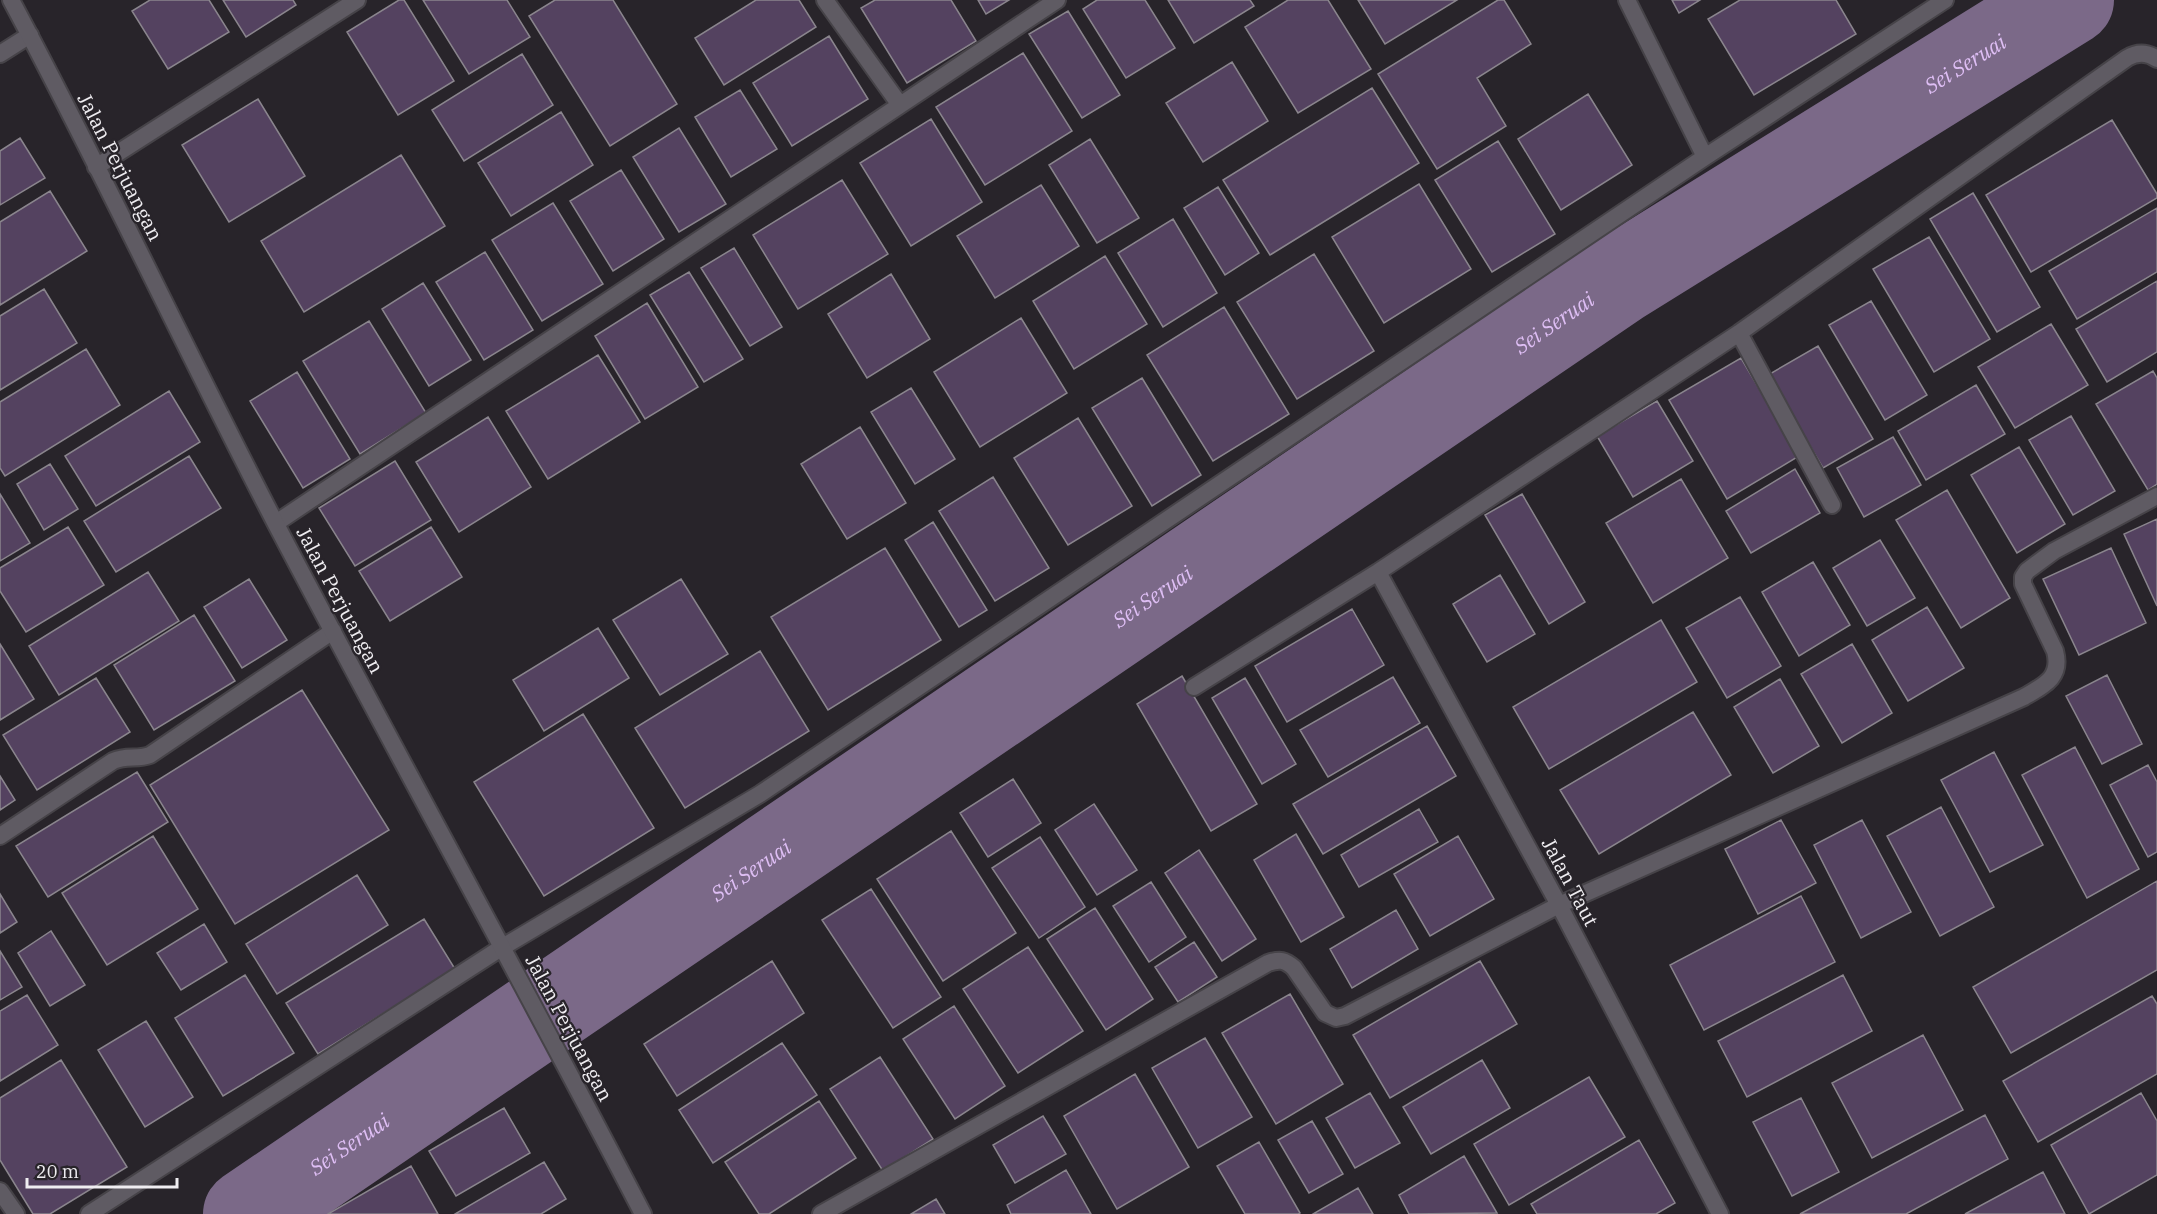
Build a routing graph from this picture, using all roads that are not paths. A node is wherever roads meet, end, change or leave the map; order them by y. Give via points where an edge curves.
1 (11, 0) edge
2 (357, 0) edge
3 (825, 0) edge
4 (1057, 0) edge
5 (1626, 0) edge
6 (1945, 0) edge
7 (30, 35) junction
8 (0, 54) edge
9 (2151, 56) edge
10 (900, 105) junction
11 (1705, 157) junction
12 (96, 167) junction
13 (1739, 333) junction
14 (2157, 496) edge
15 (1832, 505) dead end
16 (276, 523) junction
17 (1378, 572) junction
18 (333, 631) junction
19 (1194, 687) dead end
20 (0, 836) edge
21 (1559, 905) junction
22 (505, 953) junction
23 (0, 1191) edge
24 (16, 1214) edge
25 (89, 1214) edge
26 (643, 1214) edge
27 (821, 1214) edge
28 (1720, 1214) edge

1 - 7 street, Jalan Perjuangan
2 - 12 street
3 - 10 street
4 - 10 street
5 - 11 street
6 - 11 street
7 - 8 street
7 - 12 street, Jalan Perjuangan
9 - 13 street via 2133,54 2127,58
10 - 16 street
11 - 22 street via 760,794
12 - 16 street, Jalan Perjuangan
13 - 15 street
13 - 17 street
14 - 21 street via 2054,551 2023,577 2026,593 2058,663 2055,674 2044,686
16 - 18 street, Jalan Perjuangan
17 - 19 street
17 - 21 street, Jalan Taut
18 - 20 street via 150,755 113,761
18 - 22 street, Jalan Perjuangan
21 - 27 street via 1336,1018 1325,1013 1288,963 1268,963
21 - 28 street, Jalan Taut
22 - 25 street
22 - 26 street, Jalan Perjuangan
23 - 24 street

